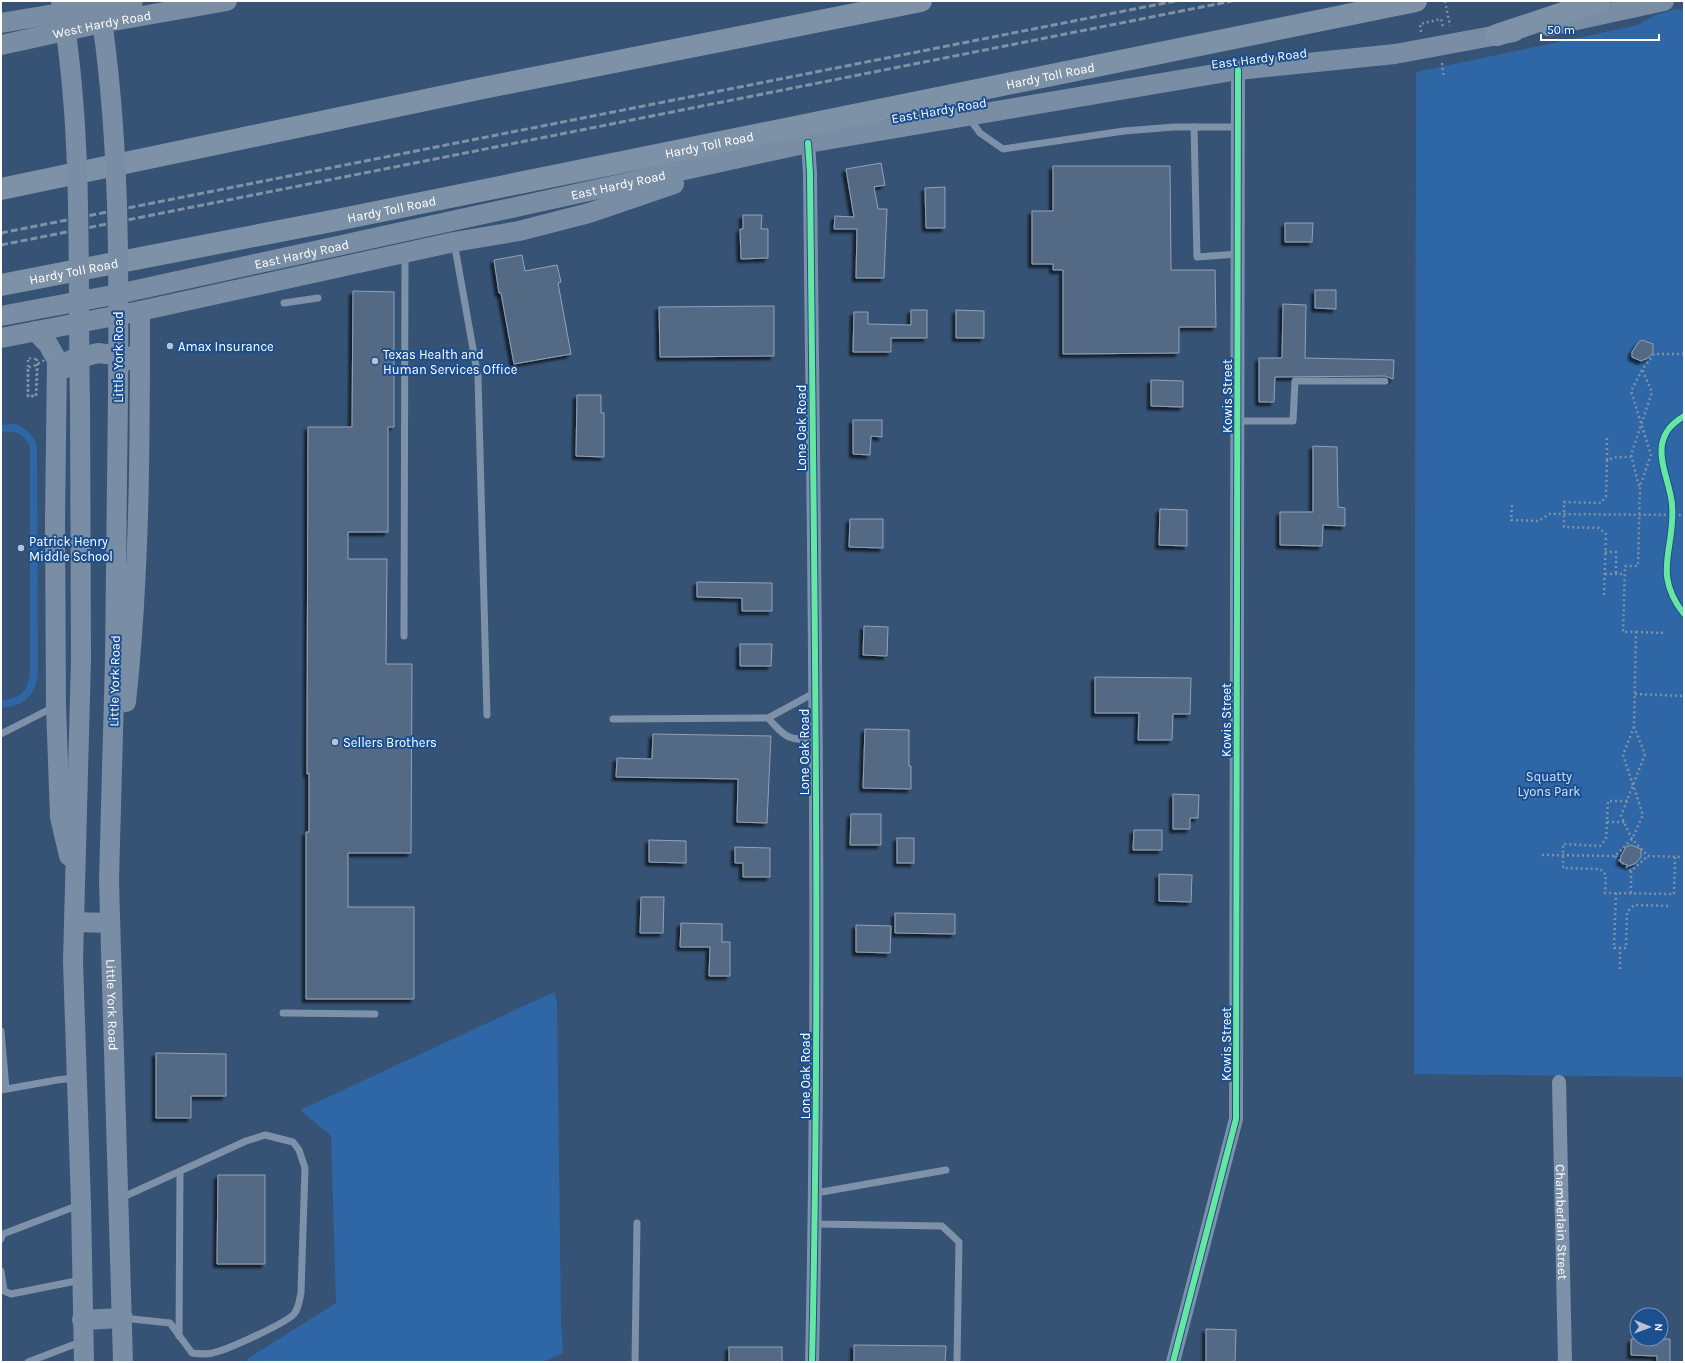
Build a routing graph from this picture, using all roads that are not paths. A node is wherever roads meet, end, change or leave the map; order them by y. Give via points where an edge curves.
1 (35, 1) edge
2 (61, 1) edge
3 (99, 1) edge
4 (227, 1) edge
5 (921, 1) edge
6 (1416, 1) edge
7 (1599, 1) edge
8 (1664, 1) edge
9 (125, 2) edge
10 (10, 20) edge
11 (102, 23) junction
12 (66, 31) junction
13 (1497, 35) junction
14 (1, 45) edge
15 (1238, 70) junction
16 (968, 116) junction
17 (1194, 127) junction
18 (1238, 127) junction
19 (808, 143) junction
20 (1, 189) edge
21 (454, 242) junction
22 (405, 252) junction
23 (1238, 254) junction
24 (1, 285) edge
25 (118, 294) junction
26 (318, 298) dead end
27 (78, 302) junction
28 (284, 303) dead end
29 (140, 311) junction
30 (1, 316) edge
31 (35, 331) junction
32 (1, 338) edge
33 (140, 371) junction
34 (1385, 381) dead end
35 (57, 383) junction
36 (1238, 421) junction
37 (404, 636) dead end
38 (814, 693) junction
39 (56, 706) junction
40 (487, 715) dead end
41 (768, 718) junction
42 (613, 719) dead end
43 (1, 734) edge
44 (815, 740) junction
45 (109, 881) junction
46 (75, 883) junction
47 (74, 922) junction
48 (110, 923) junction
49 (283, 1013) dead end
50 (375, 1014) dead end
51 (1, 1030) edge
52 (77, 1078) junction
53 (1559, 1082) dead end
54 (3, 1090) edge
55 (946, 1170) dead end
56 (180, 1172) junction
57 (816, 1193) junction
58 (119, 1199) junction
59 (81, 1204) junction
60 (637, 1223) dead end
61 (815, 1224) junction
62 (1, 1239) edge
63 (1, 1271) edge
64 (82, 1279) junction
65 (123, 1318) junction
66 (82, 1320) junction
67 (179, 1336) junction
68 (83, 1341) junction
69 (28, 1362) edge
70 (84, 1362) edge
71 (123, 1362) edge
72 (635, 1362) edge
73 (812, 1362) edge
74 (957, 1362) edge
75 (1173, 1362) edge
76 (1565, 1362) edge

1 - 10 main road
2 - 12 main road, bridge
3 - 11 main road, Little York Road, bridge
4 - 11 main road, West Hardy Road
5 - 20 highway via 490,86
6 - 24 highway, Hardy Toll Road via 344,219
7 - 13 highway
8 - 13 main road, East Hardy Road
9 - 10 main road
11 - 12 main road, West Hardy Road
11 - 25 main road, Little York Road, bridge via 115,133
12 - 14 main road, West Hardy Road
12 - 27 main road, bridge via 76,120
13 - 15 main road, East Hardy Road via 1395,54
15 - 16 main road, East Hardy Road
15 - 18 street, Kowis Street
16 - 17 lane via 980,133 1003,149 1124,131
16 - 19 main road, East Hardy Road
17 - 18 lane
17 - 23 lane via 1197,257
18 - 23 street, Kowis Street
19 - 21 main road via 657,189 589,213
19 - 25 main road, East Hardy Road
19 - 38 street, Lone Oak Road
21 - 22 main road
21 - 40 lane via 478,377
22 - 29 main road
22 - 37 lane
23 - 36 street, Kowis Street
25 - 27 main road, East Hardy Road
25 - 45 main road, Little York Road, bridge via 115,660
26 - 28 lane
27 - 30 main road, East Hardy Road
27 - 46 main road, bridge via 81,659
29 - 31 main road
29 - 33 main road
31 - 32 main road
31 - 35 main road via 48,344 57,360
33 - 35 main road via 130,356 98,353 71,360
33 - 45 main road via 132,641
34 - 36 lane via 1295,380 1293,421
35 - 39 main road
36 - 75 street, Kowis Street via 1236,1119
38 - 41 lane
38 - 44 street, Lone Oak Road
39 - 43 lane
39 - 46 main road via 60,817
41 - 42 lane
41 - 44 lane via 794,740
44 - 57 street, Lone Oak Road
45 - 48 main road, Little York Road
46 - 47 main road
47 - 48 main road
47 - 52 main road
48 - 58 main road, Little York Road
49 - 50 lane
51 - 54 lane
52 - 54 lane
52 - 59 main road
53 - 76 street, Chamberlain Street
55 - 57 lane
56 - 58 lane
56 - 67 lane
56 - 67 lane via 246,1141 266,1135 293,1142 299,1150 305,1168 301,1293 293,1315 217,1352 203,1355 192,1354
57 - 61 street, Lone Oak Road
58 - 65 main road, Little York Road
59 - 62 lane via 4,1234
59 - 64 main road
60 - 72 lane
61 - 73 street, Lone Oak Road
61 - 74 lane via 942,1226 959,1242
63 - 64 lane via 4,1291 11,1294
64 - 66 main road
65 - 66 main road
65 - 67 lane via 170,1323
65 - 71 main road, Little York Road
66 - 68 main road
68 - 69 lane
68 - 70 main road

